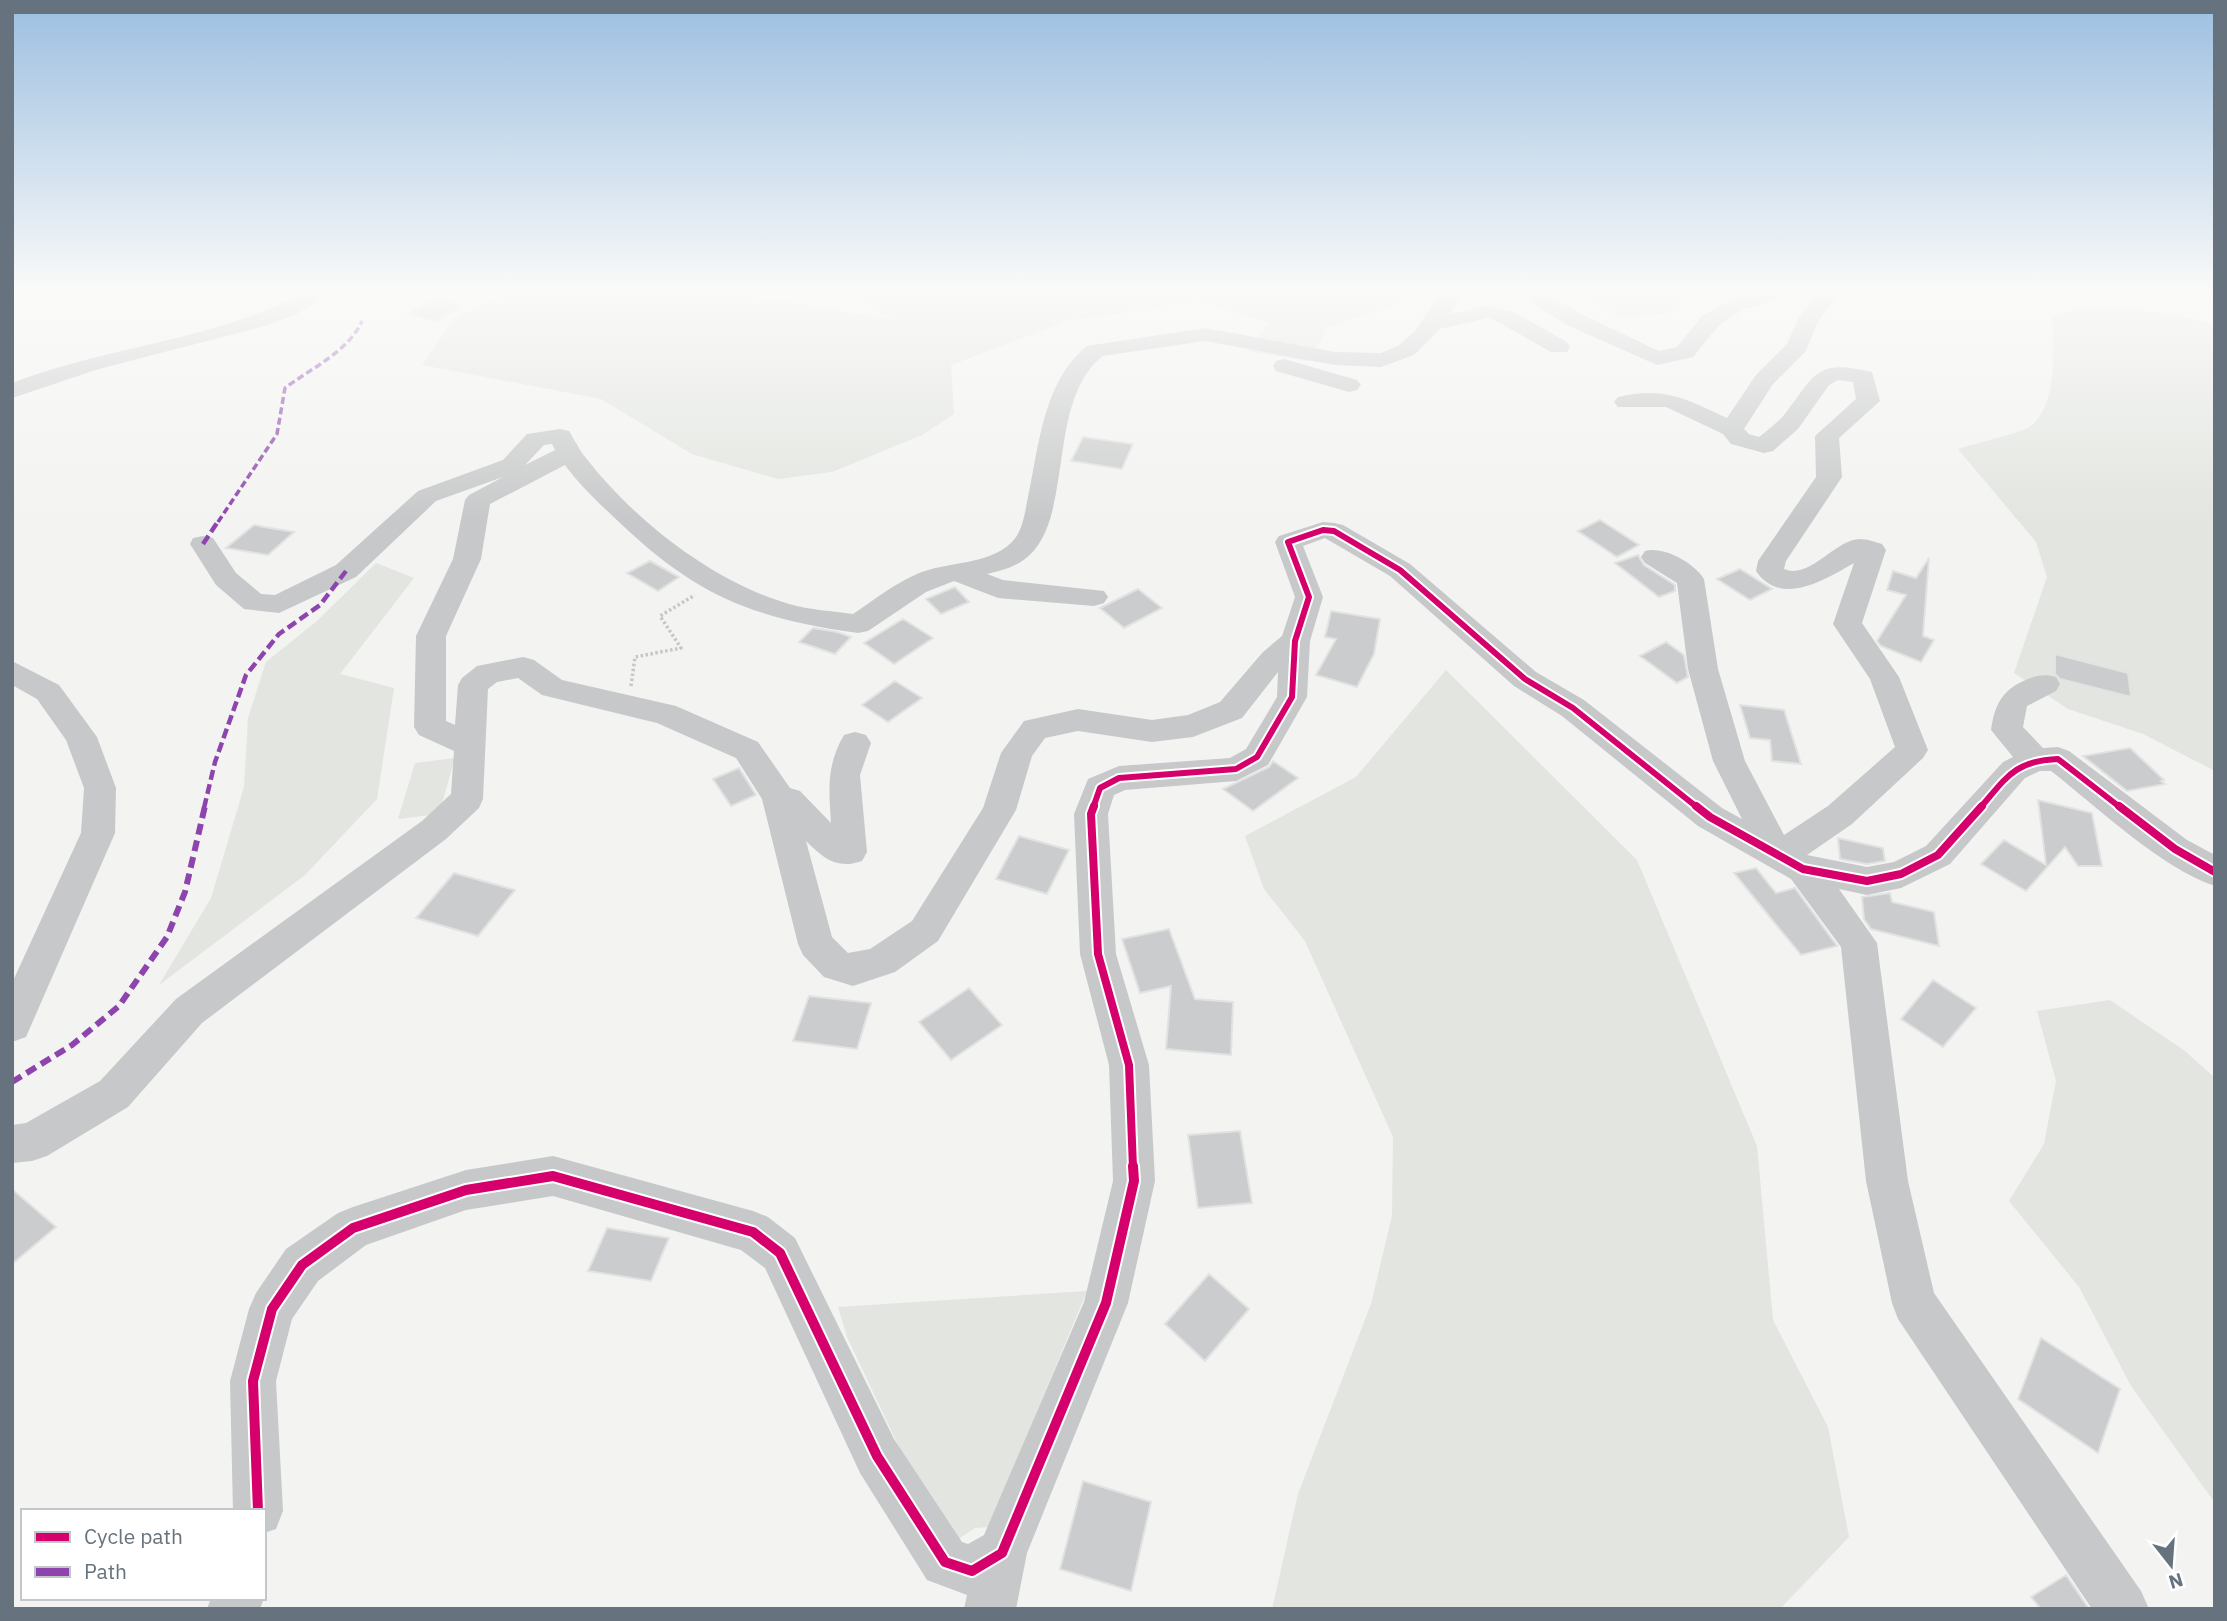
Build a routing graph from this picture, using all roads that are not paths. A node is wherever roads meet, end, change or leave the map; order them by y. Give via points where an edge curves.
1 (77, 369) edge
2 (1076, 369) edge
3 (1295, 369) edge
4 (1775, 369) edge
5 (1349, 386) dead end
6 (12, 391) edge
7 (1626, 402) dead end
8 (1732, 429) junction
9 (568, 453) junction
10 (203, 544) dead end
11 (1655, 557) dead end
12 (958, 572) junction
13 (1094, 597) dead end
14 (1295, 642) junction
15 (12, 671) edge
16 (2045, 684) dead end
17 (855, 743) dead end
18 (470, 745) junction
19 (2035, 760) junction
20 (778, 797) junction
21 (1790, 863) junction
22 (2215, 872) edge
23 (12, 1025) edge
24 (12, 1144) edge
25 (258, 1509) edge
26 (1002, 1553) junction
27 (990, 1609) edge
28 (2123, 1609) edge

1 - 6 street
2 - 12 street via 1058,415 1031,534 1017,552
3 - 5 street
4 - 8 street
7 - 8 street via 1670,400
8 - 21 street via 1740,439 1763,446 1795,418 1808,392 1824,377 1844,372 1864,377 1868,401 1827,436 1829,477 1772,561 1770,571 1781,580 1808,578 1861,547 1872,550 1847,624 1884,677 1912,750
9 - 10 street via 560,436 536,439 512,465 427,496 346,571 279,604 254,603 226,579
9 - 12 street via 662,549 713,584 780,611 858,624 927,579
9 - 18 street via 478,500 467,559 431,636 430,727
11 - 21 street via 1690,579 1703,669 1729,761
12 - 13 street via 998,589
14 - 20 street via 1273,659 1231,710 1193,726 1152,731 1078,720 1035,729 1017,753 999,810 925,931 882,961 853,970 837,966 816,944
14 - 21 street via 1309,597 1288,542 1323,530 1334,531 1400,570 1525,679 1573,708 1710,817
14 - 26 street via 1292,697 1257,757 1236,769 1119,778 1101,788 1091,814 1098,954 1129,1065 1134,1181 1105,1303
15 - 23 street via 48,692 82,737 100,789 99,833
16 - 19 street via 2017,695 2008,711 2007,730
17 - 20 street via 844,775 850,852 836,850 788,800
18 - 20 street via 473,685 488,673 523,667 554,688 664,714 747,750
18 - 24 street via 467,799 434,830 189,1011 114,1094 32,1142
19 - 21 street via 2014,770 1938,855 1901,874 1867,881
19 - 22 street via 2058,759 2175,849
21 - 28 street via 1859,943 1887,1181 1914,1303
25 - 26 street via 253,1381 272,1309 302,1265 353,1228 466,1190 553,1176 753,1232 780,1253 877,1456 944,1562 972,1571
26 - 27 street

